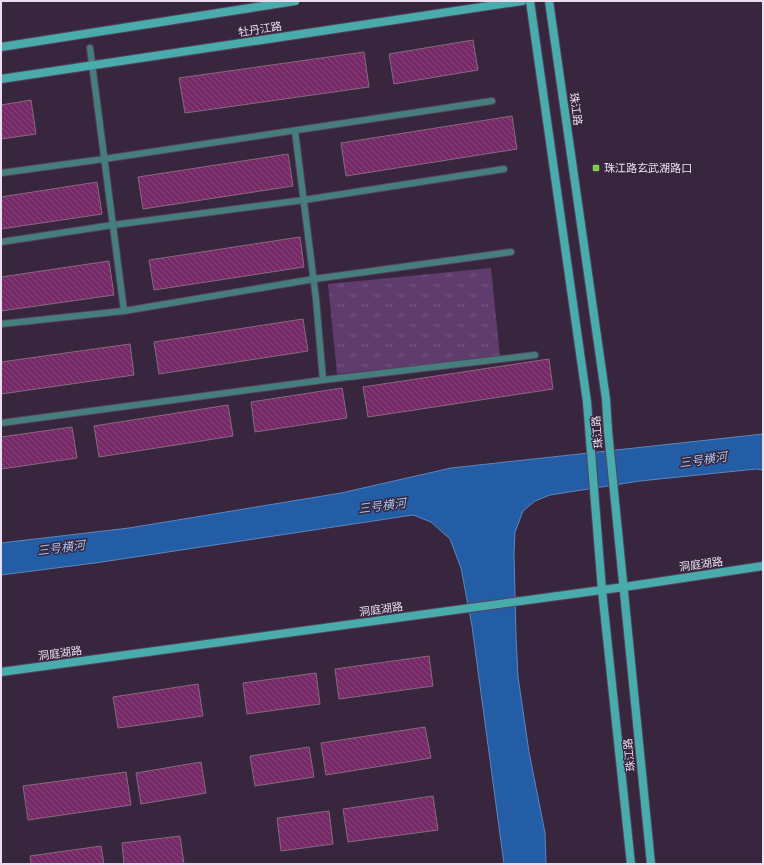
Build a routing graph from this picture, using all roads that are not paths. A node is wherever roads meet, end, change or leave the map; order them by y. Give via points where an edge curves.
1 (295, 1) edge
2 (522, 1) edge
3 (530, 1) edge
4 (550, 1) edge
5 (1, 47) edge
6 (90, 48) dead end
7 (1, 79) edge
8 (492, 101) dead end
9 (296, 130) junction
10 (104, 159) junction
11 (504, 169) dead end
12 (1, 173) edge
13 (304, 200) junction
14 (113, 225) junction
15 (1, 242) edge
16 (511, 252) dead end
17 (314, 279) junction
18 (124, 311) junction
19 (1, 324) edge
20 (535, 355) dead end
21 (323, 380) junction
22 (1, 423) edge
23 (763, 566) edge
24 (624, 587) junction
25 (602, 590) junction
26 (1, 672) edge
27 (631, 864) edge
28 (651, 864) edge

1 - 5 street, 牡丹江路
2 - 7 street, 牡丹江路
3 - 25 street, 珠江路 via 587,402
4 - 24 street, 珠江路 via 606,399
6 - 10 lane
8 - 9 lane
9 - 10 lane
9 - 13 lane
10 - 12 lane
10 - 14 lane
11 - 13 lane
13 - 14 lane
13 - 17 lane
14 - 15 lane
14 - 18 lane
16 - 17 lane
17 - 18 lane
17 - 21 lane
18 - 19 lane
20 - 21 lane
21 - 22 lane
23 - 24 street, 洞庭湖路
24 - 25 street, 洞庭湖路
24 - 28 street, 珠江路
25 - 26 street, 洞庭湖路
25 - 27 street, 珠江路

